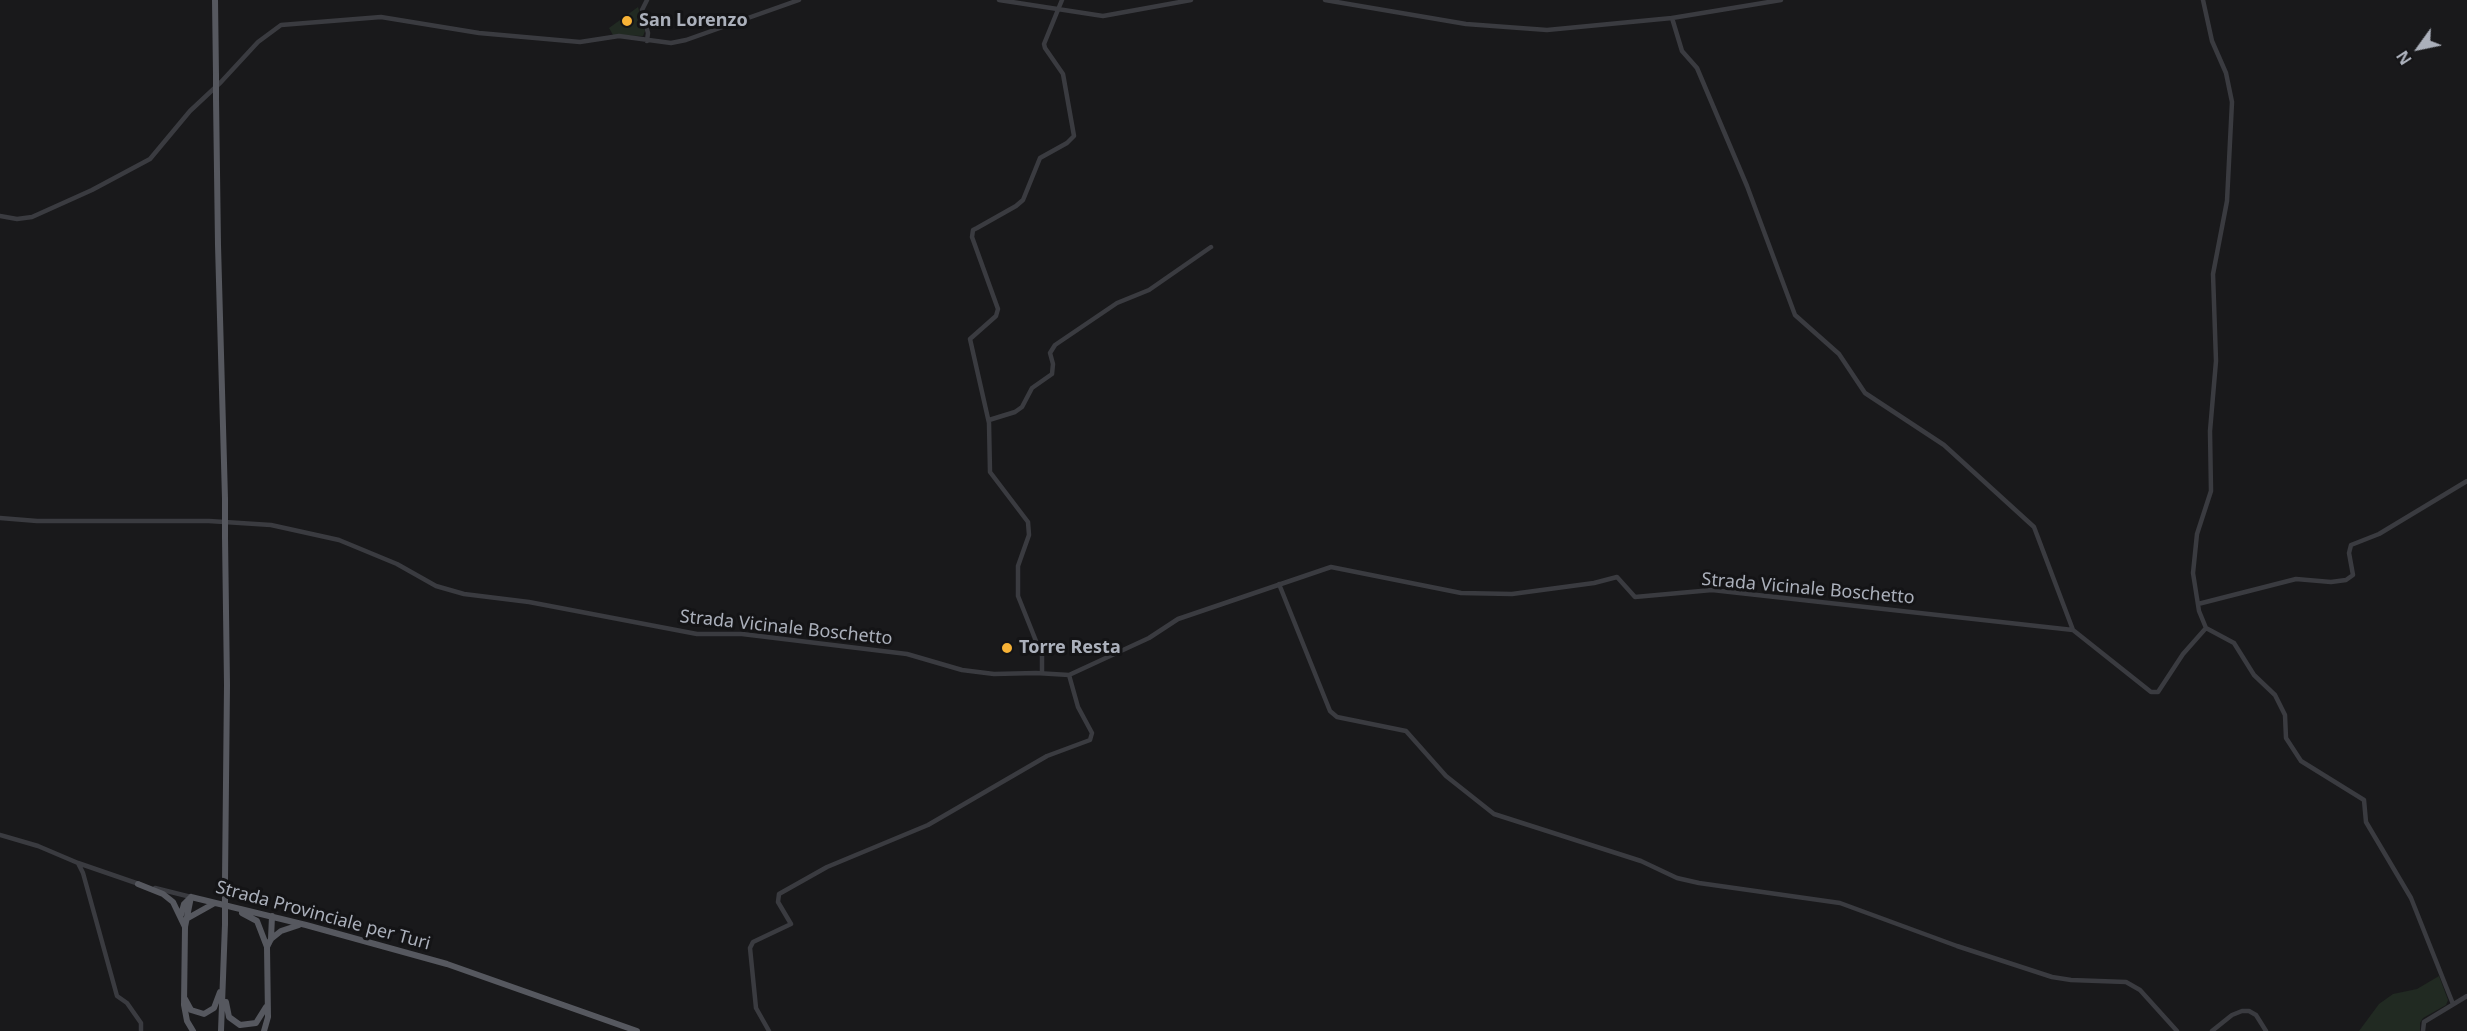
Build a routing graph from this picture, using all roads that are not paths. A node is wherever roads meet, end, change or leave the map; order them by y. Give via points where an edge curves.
1 (215, 0) edge
2 (647, 0) edge
3 (799, 0) edge
4 (999, 0) edge
5 (1062, 0) edge
6 (1191, 0) edge
7 (1325, 0) edge
8 (1781, 0) edge
9 (2203, 0) edge
10 (1057, 10) junction
11 (1672, 18) junction
12 (647, 40) junction
13 (0, 216) edge
14 (1210, 247) dead end
15 (989, 420) junction
16 (2467, 481) edge
17 (0, 518) edge
18 (1279, 584) junction
19 (2198, 604) junction
20 (2206, 628) junction
21 (2073, 630) junction
22 (1042, 673) junction
23 (1069, 675) junction
24 (0, 835) edge
25 (78, 863) junction
26 (138, 884) junction
27 (190, 897) junction
28 (219, 904) junction
29 (184, 916) junction
30 (272, 916) junction
31 (306, 925) junction
32 (264, 935) junction
33 (271, 939) junction
34 (267, 947) junction
35 (224, 968) junction
36 (184, 995) junction
37 (2467, 996) edge
38 (268, 1004) junction
39 (2452, 1004) junction
40 (141, 1031) edge
41 (193, 1031) edge
42 (221, 1031) edge
43 (264, 1031) edge
44 (637, 1031) edge
45 (769, 1031) edge
46 (2177, 1031) edge
47 (2212, 1031) edge
48 (2266, 1031) edge
49 (2423, 1031) edge

1 - 35 main road, bridge via 227,696
2 - 12 street via 642,10
3 - 12 street via 679,42
4 - 10 street
5 - 10 street
6 - 10 street via 1111,16
7 - 11 street via 1434,19 1547,30
8 - 11 street
9 - 19 street via 2232,102 2227,201 2213,274 2216,361 2210,431 2211,491 2197,534 2193,573
10 - 15 street via 1044,44 1063,74 1074,136 1040,158 1023,200 972,233 998,309 996,316 970,339
11 - 21 street via 1682,51 1697,68 1747,186 1795,315 1839,354 1865,393 1944,444 2034,528
12 - 13 street via 619,36 580,42 479,33 381,17 281,25 258,42 181,121 158,152 140,165 24,220
14 - 15 street via 1149,290 1117,303 1055,345 1050,353 1052,374 1032,388 1022,407
15 - 22 street via 990,472 1028,522 1029,535 1018,566 1018,596 1042,656
16 - 19 street via 2379,534 2351,545 2353,575 2346,580 2296,579
17 - 22 street, Strada Vicinale Boschetto via 253,523 296,529 372,553 448,590 697,634 742,633 907,654 980,674
18 - 21 street, Strada Vicinale Boschetto via 1331,567 1461,593 1512,594 1617,577 1635,597 1712,590
18 - 23 street, Strada Vicinale Boschetto via 1178,619 1149,638
18 - 46 street via 1330,711 1337,717 1406,731 1446,776 1494,814 1641,861 1677,878 1840,903 2052,977 2126,982 2140,990
19 - 20 street
20 - 21 street via 2158,692 2151,693
20 - 39 street via 2234,643 2254,675 2275,695 2285,715 2286,738 2301,761 2364,800 2366,822 2411,898
22 - 23 street, Strada Vicinale Boschetto
23 - 45 street via 1074,699 1092,733 1090,740 1047,756 928,825 843,859 779,894 778,902 791,924 753,942 750,948 756,1008
24 - 25 street, Strada Provinciale per Turi
25 - 26 street, Strada Provinciale per Turi
25 - 40 street via 117,996 141,1023
26 - 27 street, Strada Provinciale per Turi
26 - 29 main road via 164,894
27 - 28 main road, Strada Provinciale per Turi
27 - 29 main road
28 - 29 main road
28 - 30 main road, Strada Provinciale per Turi
28 - 32 main road via 252,916
29 - 36 main road
30 - 31 main road, Strada Provinciale per Turi
30 - 32 main road
30 - 33 main road
31 - 33 main road via 288,927
31 - 44 main road, Strada Provinciale per Turi via 447,964
32 - 34 main road
33 - 34 main road
34 - 38 main road
35 - 36 main road via 219,996 210,1011 204,1014 191,1010
35 - 38 main road via 226,1010 235,1023 256,1023
35 - 42 main road
36 - 41 main road via 185,1013
37 - 39 street
38 - 43 main road
39 - 49 street via 2424,1022
47 - 48 street via 2242,1011 2256,1016

